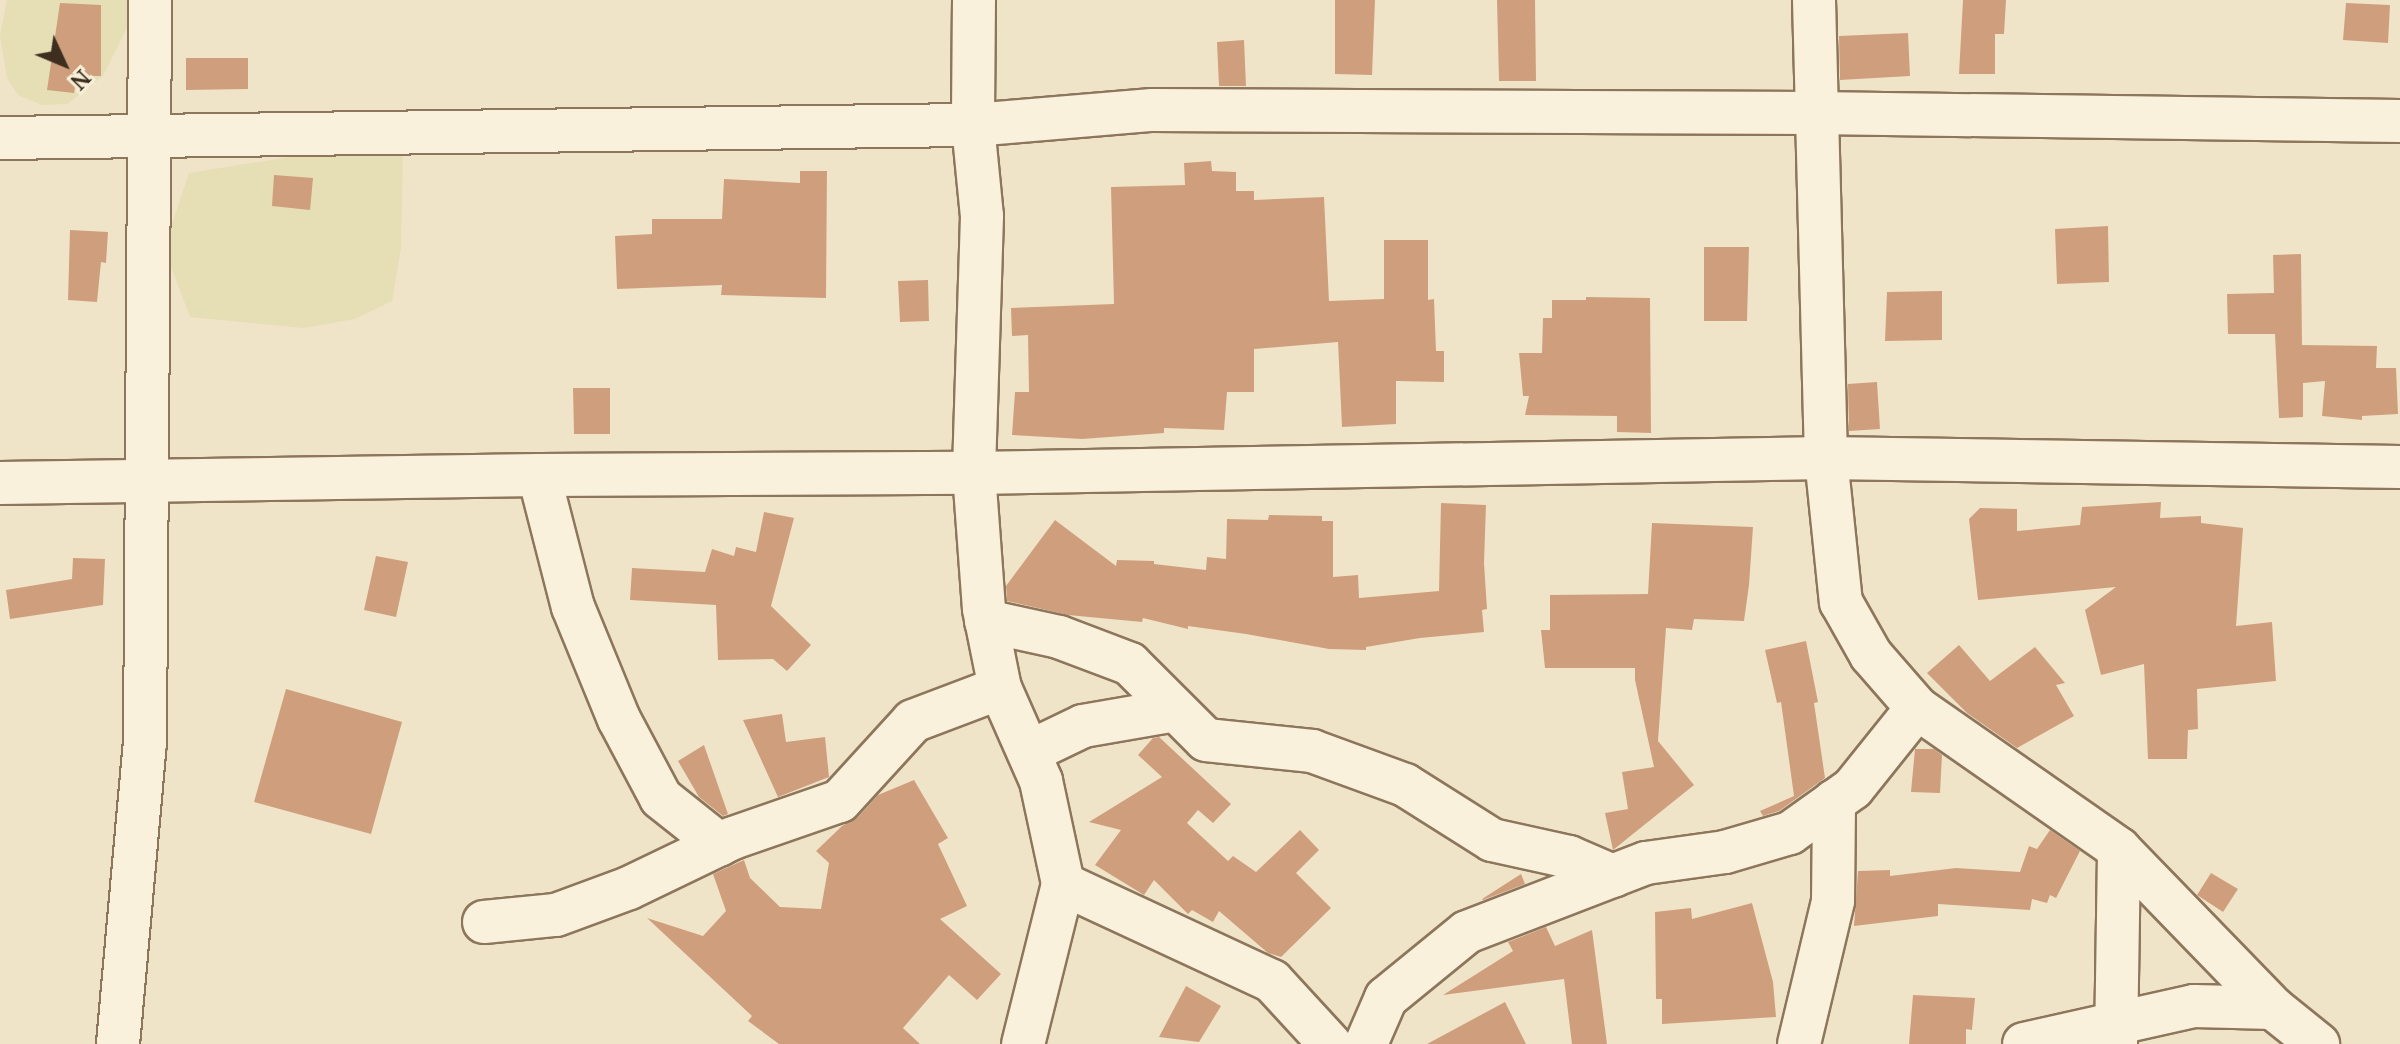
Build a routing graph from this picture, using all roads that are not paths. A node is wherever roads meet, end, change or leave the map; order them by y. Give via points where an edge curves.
1 (150, 0) edge
2 (974, 0) edge
3 (1814, 0) edge
4 (1815, 113) junction
5 (2400, 121) edge
6 (973, 125) junction
7 (148, 134) junction
8 (0, 138) edge
9 (1826, 458) junction
10 (2400, 467) edge
11 (974, 473) junction
12 (539, 475) junction
13 (147, 481) junction
14 (0, 483) edge
15 (986, 621) junction
16 (1000, 688) junction
17 (1917, 708) junction
18 (1176, 710) junction
19 (1029, 752) junction
20 (1834, 801) junction
21 (720, 845) junction
22 (2119, 849) junction
23 (1613, 876) junction
24 (1063, 884) junction
25 (484, 922) dead end
26 (2273, 1008) junction
27 (2116, 1034) edge
28 (118, 1044) edge
29 (1023, 1044) edge
30 (1330, 1044) edge
31 (1366, 1044) edge
32 (1799, 1044) edge
33 (2024, 1044) edge
34 (2176, 1044) edge
35 (2318, 1044) edge

1 - 7 street
2 - 6 street
3 - 4 street
4 - 5 street
4 - 6 street via 1152,110
4 - 9 street
6 - 7 street
6 - 11 street via 982,216
7 - 8 street
7 - 13 street
9 - 10 street
9 - 11 street
9 - 17 street via 1841,602 1871,655
11 - 12 street
11 - 15 street
12 - 13 street
12 - 21 street via 573,607 619,719 661,798
13 - 14 street
13 - 28 street via 145,743
15 - 16 street
15 - 18 street via 1059,637 1130,664
16 - 19 street
16 - 21 street via 913,721 840,801
17 - 20 street via 1853,788
17 - 22 street
18 - 19 street via 1083,726
18 - 23 street via 1206,740 1312,751 1405,785 1492,840 1569,857
19 - 24 street via 1041,781
20 - 23 street via 1790,833 1725,852 1646,863
20 - 32 street via 1833,901
21 - 25 street via 556,915
22 - 26 street
22 - 27 street
23 - 31 street via 1467,932 1386,998
24 - 29 street
24 - 30 street via 1272,981
26 - 27 street via 2194,1006
26 - 34 street via 2187,1029
26 - 35 street
27 - 33 street

